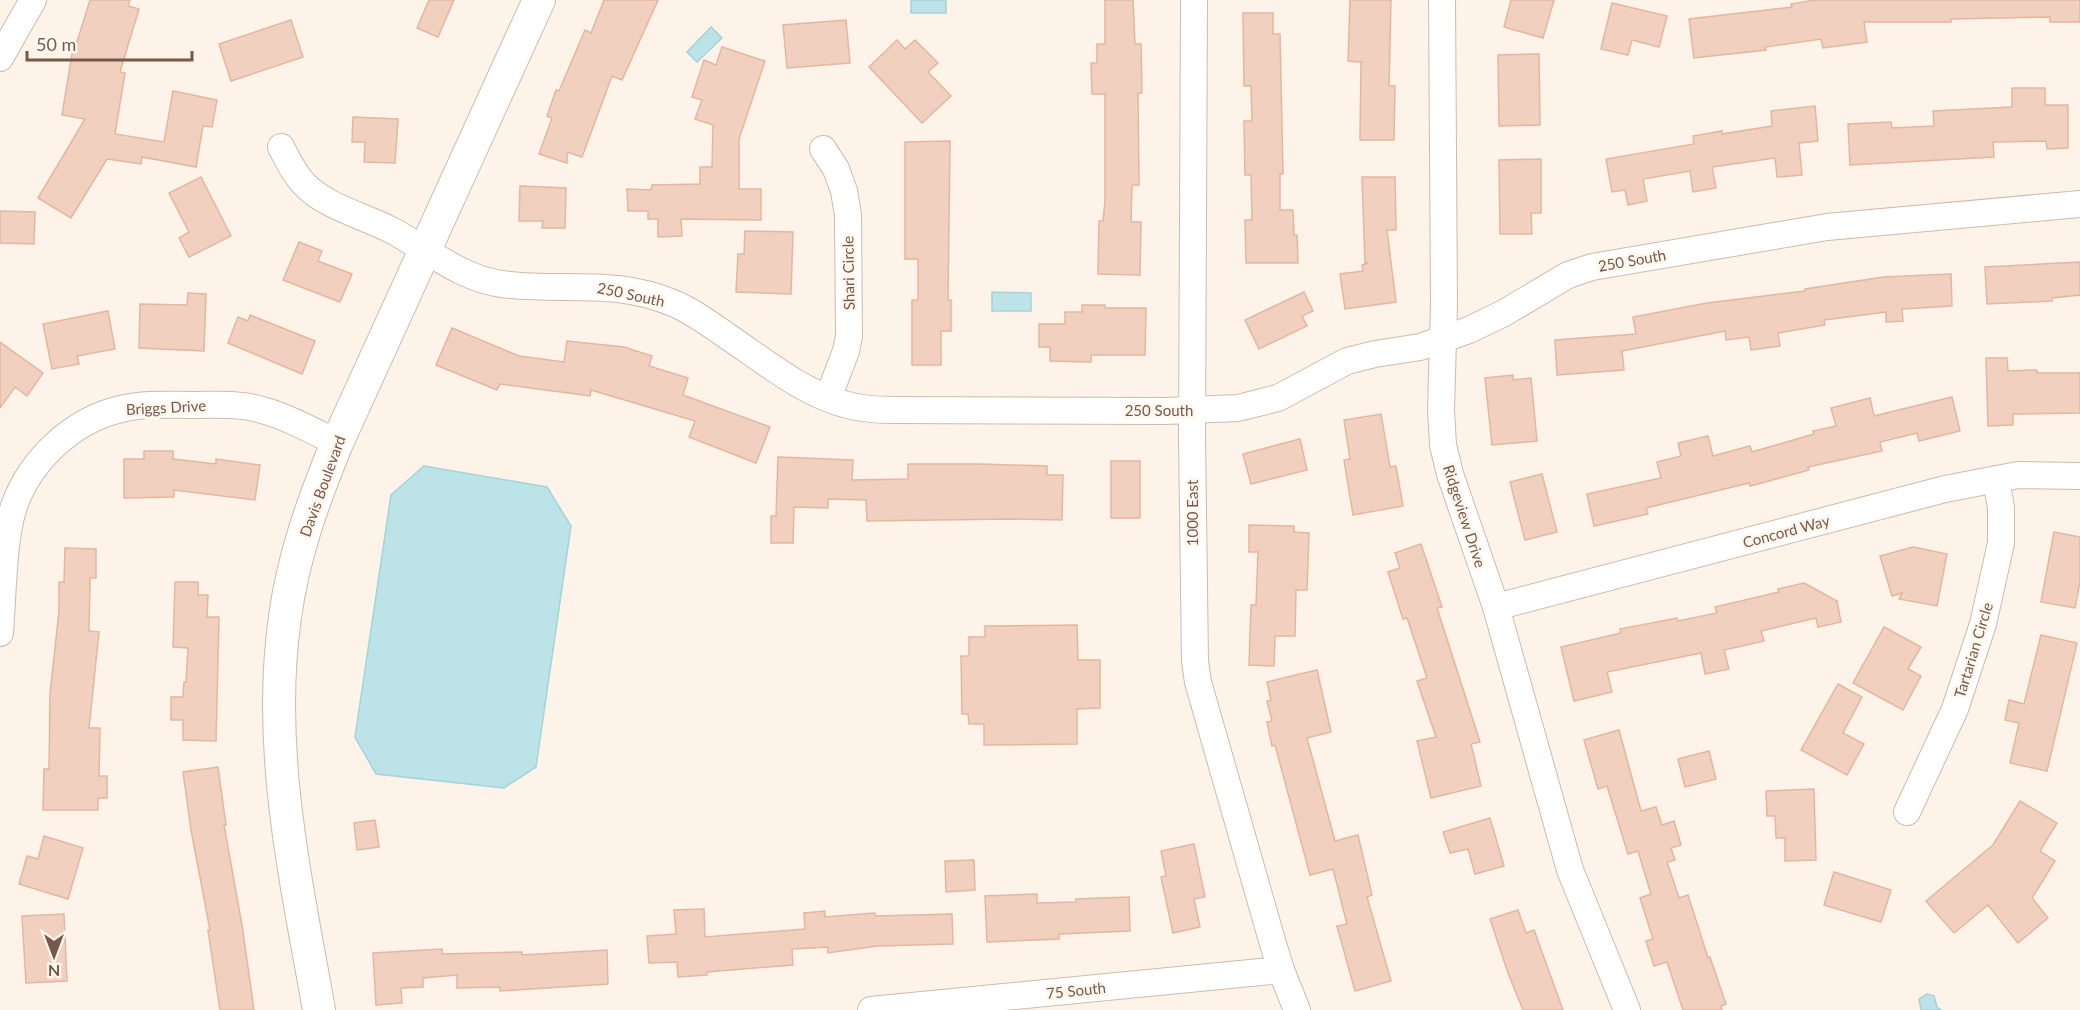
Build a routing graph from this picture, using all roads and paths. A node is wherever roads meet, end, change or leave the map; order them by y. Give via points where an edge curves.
1 (33, 0) edge
2 (539, 0) edge
3 (1194, 0) edge
4 (1442, 0) edge
5 (0, 58) edge
6 (281, 147) dead end
7 (823, 149) dead end
8 (2080, 204) edge
9 (426, 250) junction
10 (1443, 339) junction
11 (828, 398) junction
12 (1192, 411) junction
13 (337, 443) junction
14 (2080, 476) edge
15 (1996, 479) junction
16 (10, 490) edge
17 (1496, 607) junction
18 (0, 633) edge
19 (1907, 812) dead end
20 (1281, 969) junction
21 (318, 1010) edge
22 (871, 1010) edge
23 (1297, 1010) edge
24 (1627, 1010) edge

1 - 5 street
2 - 9 street, Davis Boulevard
3 - 12 street, 1000 East
4 - 10 street, Ridgeview Drive
6 - 9 street, 250 South via 291,168 324,199
7 - 11 street, Shari Circle via 836,169 848,214 849,336
8 - 10 street, 250 South via 1827,227 1592,267 1568,276 1488,322
9 - 11 street, 250 South via 467,274 500,284 612,288 673,303
9 - 13 street, Davis Boulevard
10 - 12 street, 250 South via 1347,361 1278,398 1258,404
10 - 17 street, Ridgeview Drive via 1441,419 1446,460
11 - 12 street, 250 South via 860,408 894,411
12 - 20 street, 1000 East via 1194,661
13 - 16 street, Briggs Drive via 273,413 250,407 123,408 104,413 57,442
13 - 21 street, Davis Boulevard via 294,570 285,615 278,710 290,839
14 - 15 street, Concord Way via 2038,474
15 - 17 street, Concord Way
15 - 19 street, Tartarian Circle via 2001,543 1975,654 1955,709
16 - 18 street, Briggs Drive via 15,505 9,530
17 - 24 street, Ridgeview Drive via 1570,870
20 - 22 street, 75 South
20 - 23 street, 1000 East

